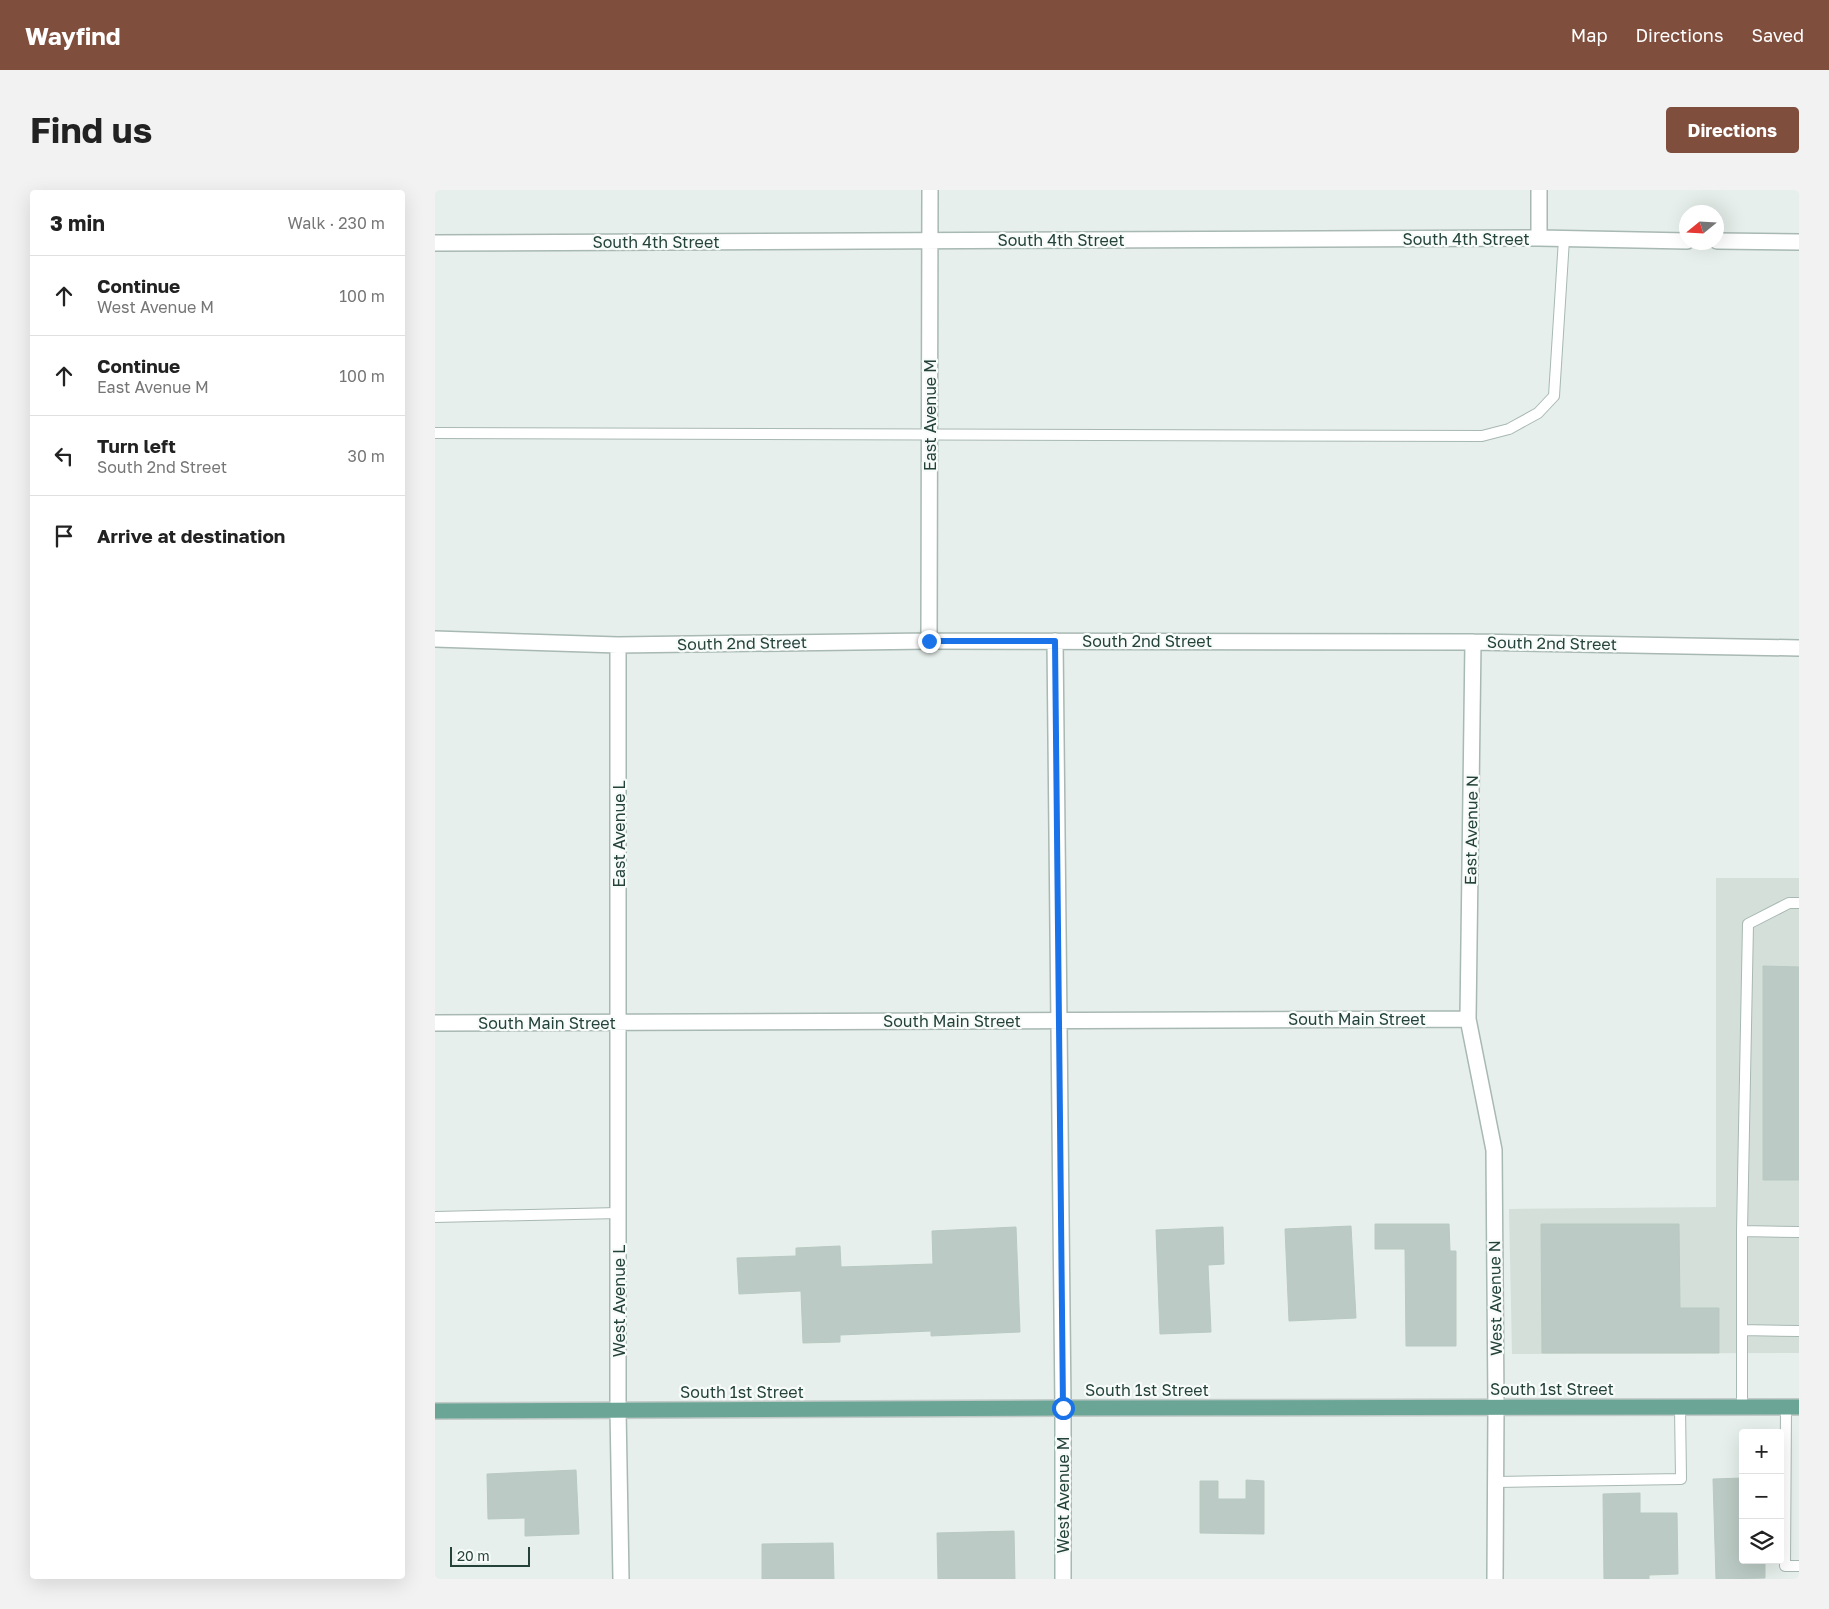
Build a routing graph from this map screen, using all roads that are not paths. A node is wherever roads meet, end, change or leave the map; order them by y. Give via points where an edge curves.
1 (930, 190) edge
2 (1539, 190) edge
3 (1539, 238) junction
4 (1564, 239) junction
5 (930, 240) junction
6 (1679, 241) edge
7 (1724, 241) edge
8 (1799, 242) edge
9 (435, 243) edge
10 (435, 433) edge
11 (930, 434) junction
12 (435, 640) edge
13 (929, 641) junction
14 (1055, 641) junction
15 (1473, 642) junction
16 (618, 645) junction
17 (1799, 648) edge
18 (1799, 903) edge
19 (1468, 1019) junction
20 (1058, 1021) junction
21 (435, 1023) edge
22 (619, 1023) junction
23 (619, 1213) junction
24 (435, 1218) edge
25 (1742, 1230) junction
26 (1799, 1232) edge
27 (1742, 1330) junction
28 (1799, 1331) edge
29 (1496, 1407) junction
30 (1680, 1407) junction
31 (1742, 1407) junction
32 (1792, 1407) edge
33 (1063, 1408) junction
34 (435, 1410) edge
35 (618, 1410) junction
36 (1496, 1482) junction
37 (1799, 1566) edge
38 (621, 1579) edge
39 (1063, 1579) edge
40 (1495, 1579) edge

1 - 5 street, East Avenue M
2 - 3 street
3 - 4 street, South 4th Street
3 - 5 street, South 4th Street
4 - 6 street, South 4th Street
4 - 11 lane via 1554,396 1538,413 1509,429 1482,436
5 - 9 street, South 4th Street
5 - 11 street, East Avenue M
7 - 8 street
10 - 11 lane
11 - 13 street, East Avenue M
12 - 16 street, South 2nd Street
13 - 14 street, South 2nd Street
13 - 16 street, South 2nd Street
14 - 15 street, South 2nd Street
14 - 20 street
15 - 17 street, South 2nd Street
15 - 19 street, East Avenue N
16 - 22 street, East Avenue L
18 - 25 lane via 1789,903 1748,924
19 - 20 street, South Main Street
19 - 29 street, West Avenue N via 1494,1150
20 - 22 street, South Main Street
20 - 33 street, West Avenue M
21 - 22 street, South Main Street
22 - 23 street, West Avenue L
23 - 24 lane
23 - 35 street, West Avenue L
25 - 26 lane
25 - 27 lane
27 - 28 lane
27 - 31 lane
29 - 30 main road, South 1st Street
29 - 33 main road, South 1st Street
29 - 36 street, West Avenue N
30 - 31 main road, South 1st Street
30 - 36 lane via 1681,1479
31 - 32 main road, South 1st Street
32 - 37 lane via 1785,1566
33 - 35 main road, South 1st Street
33 - 39 street, West Avenue M
34 - 35 main road, South 1st Street
35 - 38 street, West Avenue L
36 - 40 street, West Avenue N

